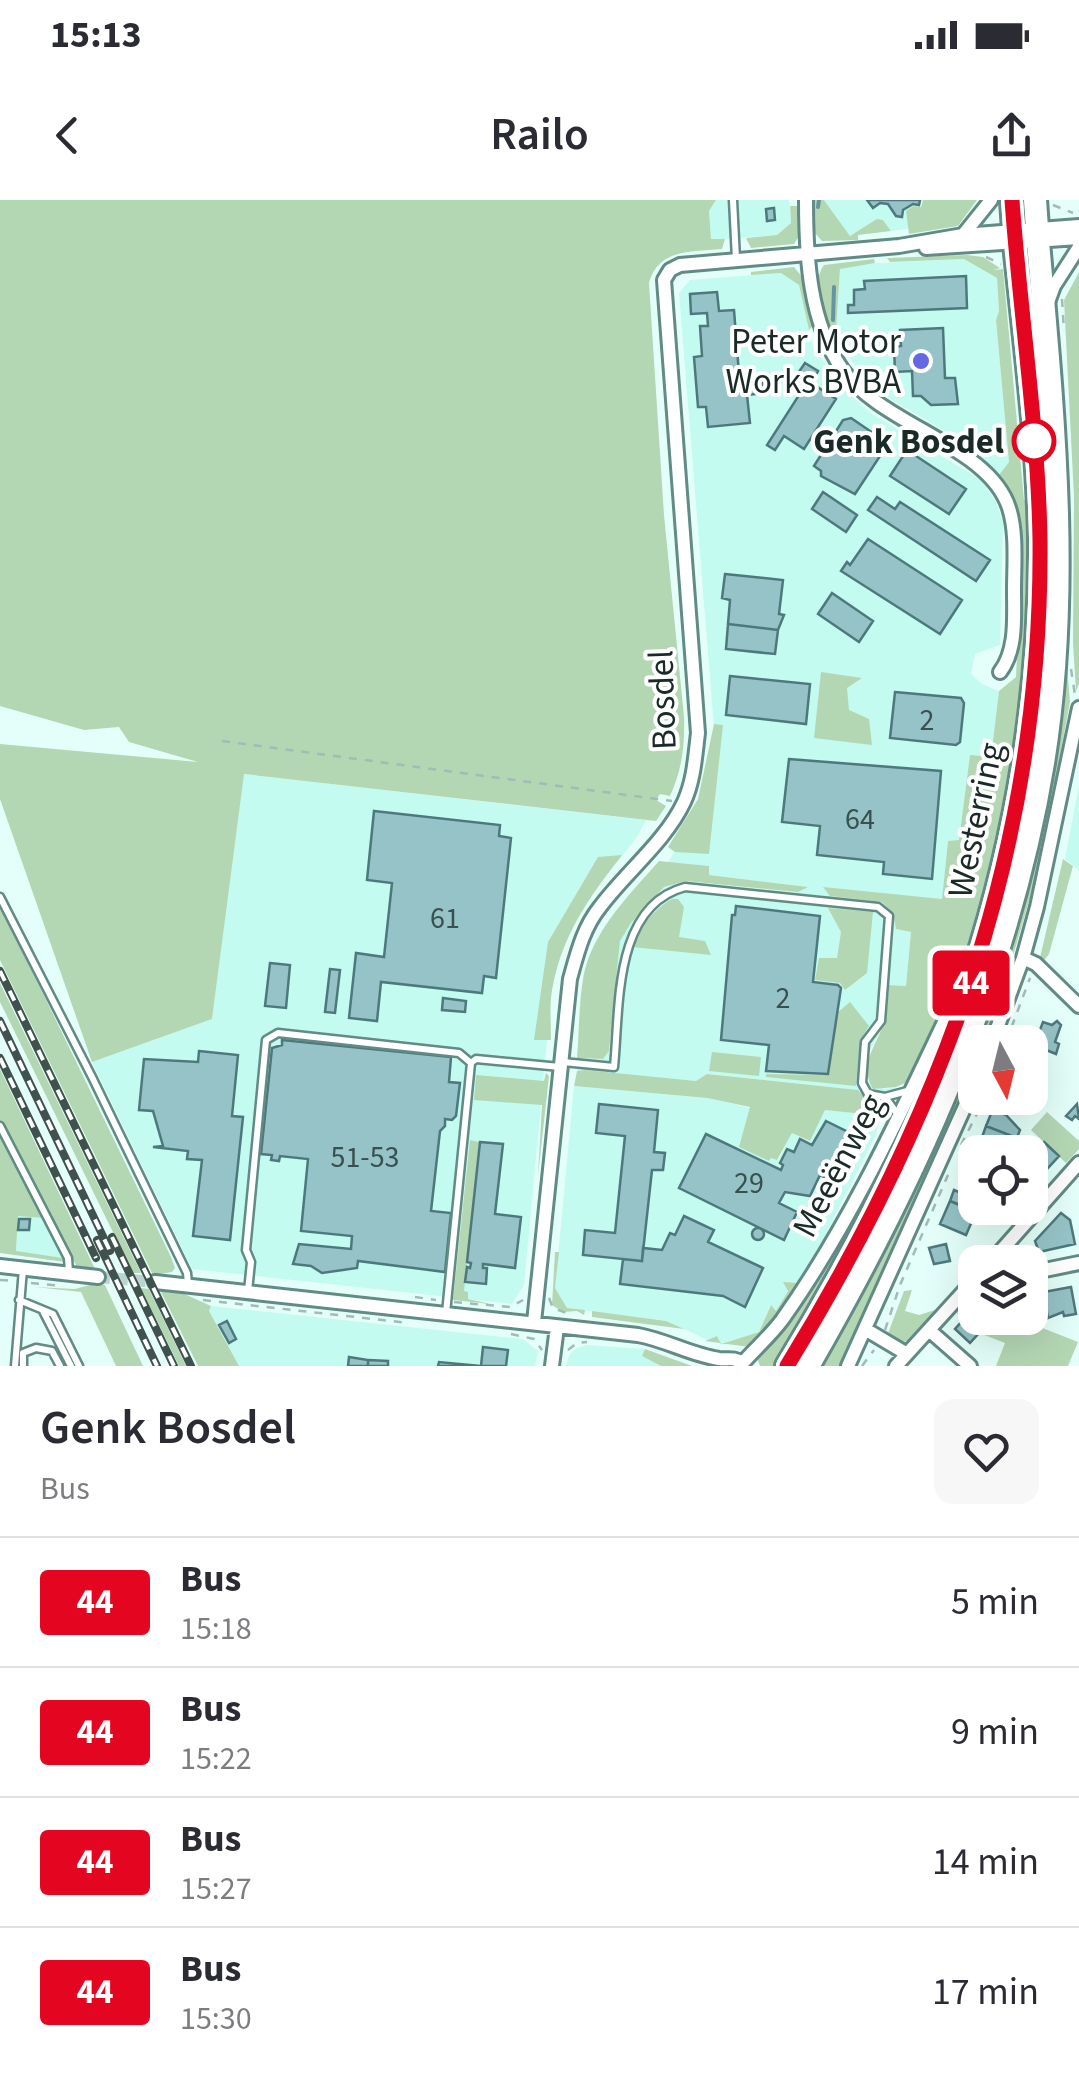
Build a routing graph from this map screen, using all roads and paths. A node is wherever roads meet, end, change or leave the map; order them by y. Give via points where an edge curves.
1 (733, 200) edge
2 (806, 200) edge
3 (990, 200) edge
4 (1012, 200) edge
5 (1049, 202) edge
6 (1079, 215) edge
7 (1079, 226) edge
8 (1033, 233) junction
9 (963, 235) junction
10 (1079, 238) edge
11 (898, 246) junction
12 (1079, 247) edge
13 (809, 253) junction
14 (736, 260) junction
15 (1043, 312) junction
16 (1000, 672) dead end
17 (1079, 708) edge
18 (222, 741) dead end
19 (675, 803) junction
20 (0, 897) edge
21 (1029, 961) junction
22 (972, 981) junction
23 (1079, 1006) edge
24 (1000, 1025) edge
25 (1011, 1025) edge
26 (471, 1063) junction
27 (562, 1064) junction
28 (912, 1090) junction
29 (885, 1097) junction
30 (961, 1115) edge
31 (899, 1116) junction
32 (0, 1126) edge
33 (1079, 1164) edge
34 (950, 1171) dead end
35 (1006, 1245) edge
36 (1079, 1263) edge
37 (0, 1266) edge
38 (1048, 1269) edge
39 (70, 1274) junction
40 (22, 1275) junction
41 (98, 1277) tunnel mouth
42 (0, 1280) edge
43 (155, 1282) tunnel mouth
44 (77, 1287) dead end
45 (192, 1291) junction
46 (248, 1293) junction
47 (526, 1293) dead end
48 (408, 1297) dead end
49 (958, 1298) edge
50 (20, 1300) junction
51 (446, 1307) junction
52 (44, 1311) junction
53 (534, 1322) junction
54 (420, 1324) dead end
55 (557, 1327) junction
56 (865, 1329) junction
57 (928, 1330) junction
58 (508, 1334) dead end
59 (882, 1334) dead end
60 (586, 1342) dead end
61 (878, 1343) dead end
62 (694, 1351) junction
63 (562, 1354) dead end
64 (906, 1354) junction
65 (549, 1359) edge
66 (741, 1365) edge
67 (15, 1366) edge
68 (23, 1366) edge
69 (60, 1366) edge
70 (71, 1366) edge
71 (80, 1366) edge
72 (712, 1366) edge
73 (787, 1366) edge
74 (808, 1366) edge
75 (848, 1366) edge
76 (862, 1366) edge
77 (896, 1366) edge
78 (970, 1366) edge

1 - 14 lane
2 - 13 street
3 - 9 street
4 - 8 highway, Westerring
5 - 6 path
5 - 8 highway, Westerring
5 - 8 path
7 - 8 street
8 - 9 street, Bosdel
8 - 10 street
8 - 11 street, Bosdel
8 - 15 highway, Westerring
8 - 22 highway, Westerring via 1035,676 1012,834
9 - 11 street, Bosdel
11 - 13 street, Bosdel
12 - 15 street
13 - 14 street, Bosdel
13 - 16 street via 820,327 844,372 882,408 979,466 1009,506 1014,622
14 - 19 street, Bosdel via 680,265 664,280 698,733 693,775
15 - 74 highway, Westerring via 1058,538 1051,694 1028,839 1006,932 946,1100
17 - 21 street
18 - 19 path
19 - 27 street, Bosdel via 662,836 597,910 580,942
20 - 45 lane
21 - 23 street
21 - 24 street
21 - 25 path
22 - 28 street, Meeënweg
22 - 73 highway, Westerring via 895,1168
26 - 27 lane
26 - 46 lane via 458,1054 314,1037 278,1033 266,1040 246,1250
26 - 51 lane
27 - 29 lane via 614,1067 631,933 666,892 686,887 878,907 889,916 881,1021 865,1042 862,1082 868,1094
27 - 53 street, Bosdel
28 - 29 lane
28 - 31 street, Meeënweg
29 - 31 lane
30 - 56 street
31 - 66 street, Meeënweg via 826,1254 779,1324
32 - 39 lane via 68,1258
33 - 35 street
34 - 59 path
36 - 38 street
37 - 40 street
39 - 40 street
39 - 41 street
40 - 42 path
40 - 44 path
40 - 50 lane
43 - 45 street
45 - 46 street
45 - 54 path via 206,1302
46 - 51 street
47 - 51 path via 510,1308
48 - 51 path
49 - 57 street
50 - 52 lane
50 - 67 lane
51 - 53 street
52 - 70 lane
52 - 71 lane via 53,1314
53 - 55 street
55 - 62 street via 664,1339
55 - 65 street
56 - 64 street
56 - 75 street
57 - 64 street
57 - 78 street
58 - 65 path via 534,1339
60 - 63 path
61 - 76 path
62 - 66 street via 736,1358
62 - 72 street
64 - 77 street
68 - 69 lane via 23,1353 36,1348 52,1351

